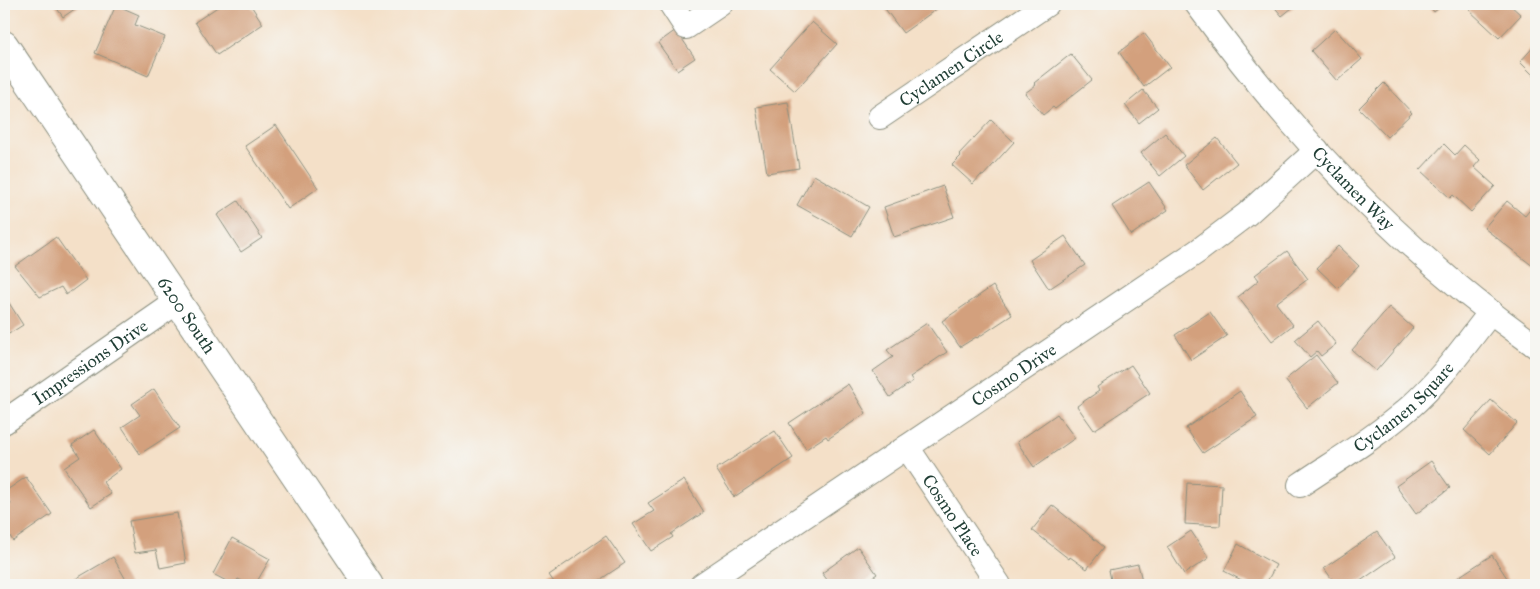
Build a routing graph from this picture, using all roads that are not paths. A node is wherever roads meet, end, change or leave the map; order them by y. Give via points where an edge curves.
1 (671, 4) edge
2 (720, 4) edge
3 (1048, 4) edge
4 (1197, 4) edge
5 (4, 45) edge
6 (880, 117) dead end
7 (1317, 150) junction
8 (177, 302) junction
9 (1491, 312) junction
10 (1536, 346) edge
11 (4, 422) edge
12 (907, 447) junction
13 (1300, 485) dead end
14 (369, 585) edge
15 (702, 585) edge
16 (999, 585) edge

1 - 2 street via 686,27
3 - 6 street, Cyclamen Circle
4 - 7 street, Cyclamen Way via 1271,100
5 - 8 main road, 6200 South
7 - 9 street, Cyclamen Way via 1401,236
7 - 12 street, Cosmo Drive via 1217,237
8 - 11 street, Impressions Drive
8 - 14 main road, 6200 South
9 - 10 street, Cyclamen Way
9 - 13 street, Cyclamen Square via 1447,368 1411,406
12 - 15 street, Cosmo Drive
12 - 16 street, Cosmo Place

